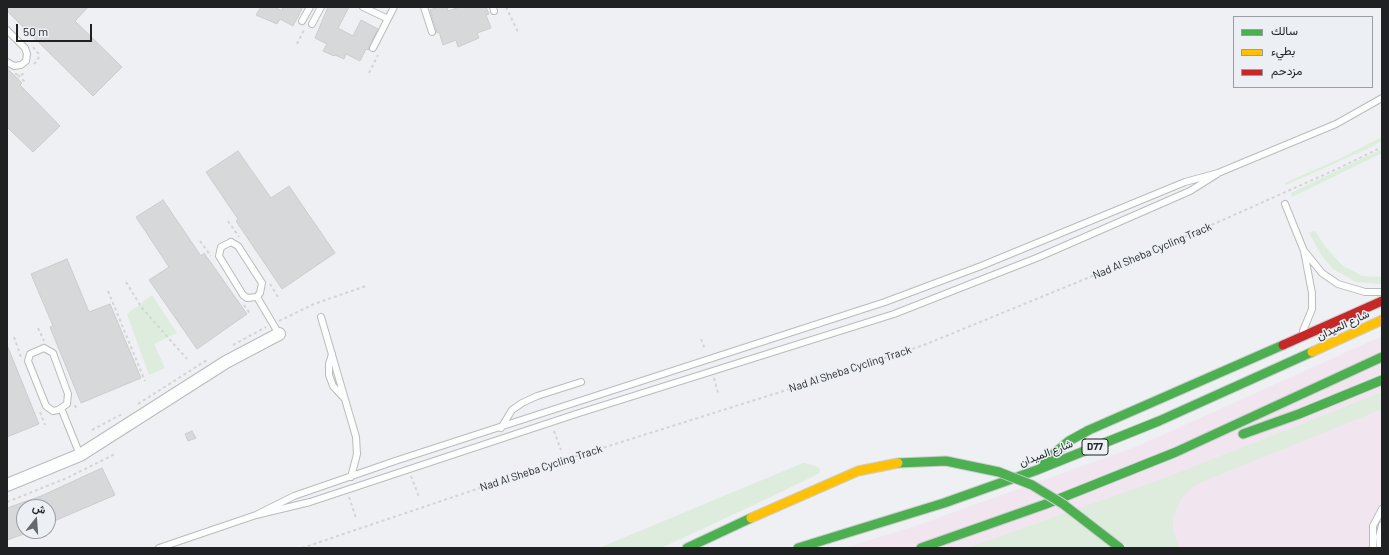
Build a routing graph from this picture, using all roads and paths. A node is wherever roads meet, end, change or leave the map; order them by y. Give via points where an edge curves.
1 (310, 7) edge
2 (321, 7) edge
3 (363, 7) edge
4 (394, 7) edge
5 (424, 7) edge
6 (506, 7) edge
7 (388, 19) junction
8 (302, 21) dead end
9 (312, 24) dead end
10 (7, 30) edge
11 (432, 32) dead end
12 (518, 32) dead end
13 (373, 48) dead end
14 (7, 62) edge
15 (18, 75) dead end
16 (25, 82) dead end
17 (1382, 98) edge
18 (1382, 147) edge
19 (1218, 173) junction
20 (1285, 204) dead end
21 (1304, 251) junction
22 (126, 282) dead end
23 (108, 291) dead end
24 (1382, 292) edge
25 (257, 296) junction
26 (1382, 301) edge
27 (321, 317) dead end
28 (1382, 320) edge
29 (279, 334) joint
30 (701, 339) dead end
31 (1298, 339) junction
32 (705, 349) dead end
33 (1382, 357) edge
34 (188, 359) dead end
35 (712, 371) junction
36 (1382, 380) edge
37 (145, 381) dead end
38 (581, 382) dead end
39 (718, 393) dead end
40 (61, 408) junction
41 (501, 428) junction
42 (554, 431) dead end
43 (561, 450) dead end
44 (1176, 452) junction
45 (80, 454) junction
46 (115, 454) dead end
47 (409, 469) junction
48 (1037, 470) junction
49 (351, 477) junction
50 (7, 484) edge
51 (346, 490) junction
52 (419, 497) dead end
53 (7, 502) edge
54 (1382, 509) edge
55 (256, 515) junction
56 (356, 518) dead end
57 (1382, 525) edge
58 (159, 548) edge
59 (302, 548) edge
60 (687, 548) edge
61 (798, 548) edge
62 (921, 548) edge
63 (1120, 548) edge
64 (1372, 548) edge
65 (1380, 548) edge

1 - 8 lane
2 - 9 lane
3 - 7 lane
4 - 7 lane
5 - 11 lane
6 - 12 path
7 - 13 lane
10 - 14 lane via 25,48 27,54 26,61 21,65 14,66
15 - 16 path
17 - 19 lane via 1336,124
18 - 59 path, Nad Al Sheba Cycling Track via 1308,183 1151,252 924,345 532,470
19 - 35 lane via 1190,191 950,293 894,314
19 - 41 lane via 1185,182 981,266 885,302
20 - 21 lane
21 - 24 lane via 1322,272 1338,284 1365,292
21 - 31 lane via 1313,301 1307,324
22 - 34 path via 142,308
23 - 37 path
25 - 25 lane via 247,298 240,291 219,256 219,250 224,244 231,242 238,246 260,279 262,288
25 - 29 lane
26 - 31 main road
27 - 49 lane via 357,444
28 - 48 main road, شارع الميدان / D77 via 1159,422
29 - 45 street via 226,362
30 - 32 path
31 - 48 main road via 1081,434 1057,450
33 - 44 main road
35 - 39 path
35 - 47 lane
36 - 44 main road via 1275,423
38 - 41 lane via 522,403 512,410
40 - 40 lane via 69,397 53,353 44,348 33,352 28,361 46,406 53,411
40 - 45 lane
41 - 49 lane
42 - 43 path
44 - 62 main road via 1046,504
45 - 50 street
46 - 53 path via 68,478
47 - 51 lane
47 - 52 path
48 - 61 main road, شارع الميدان / D77 via 944,503
49 - 55 lane via 294,496
51 - 55 lane via 297,506
51 - 56 path
54 - 64 lane via 1374,526
55 - 58 lane
57 - 65 lane
60 - 63 main road, bridge via 858,470 893,462 946,461 999,472 1032,486 1063,504

